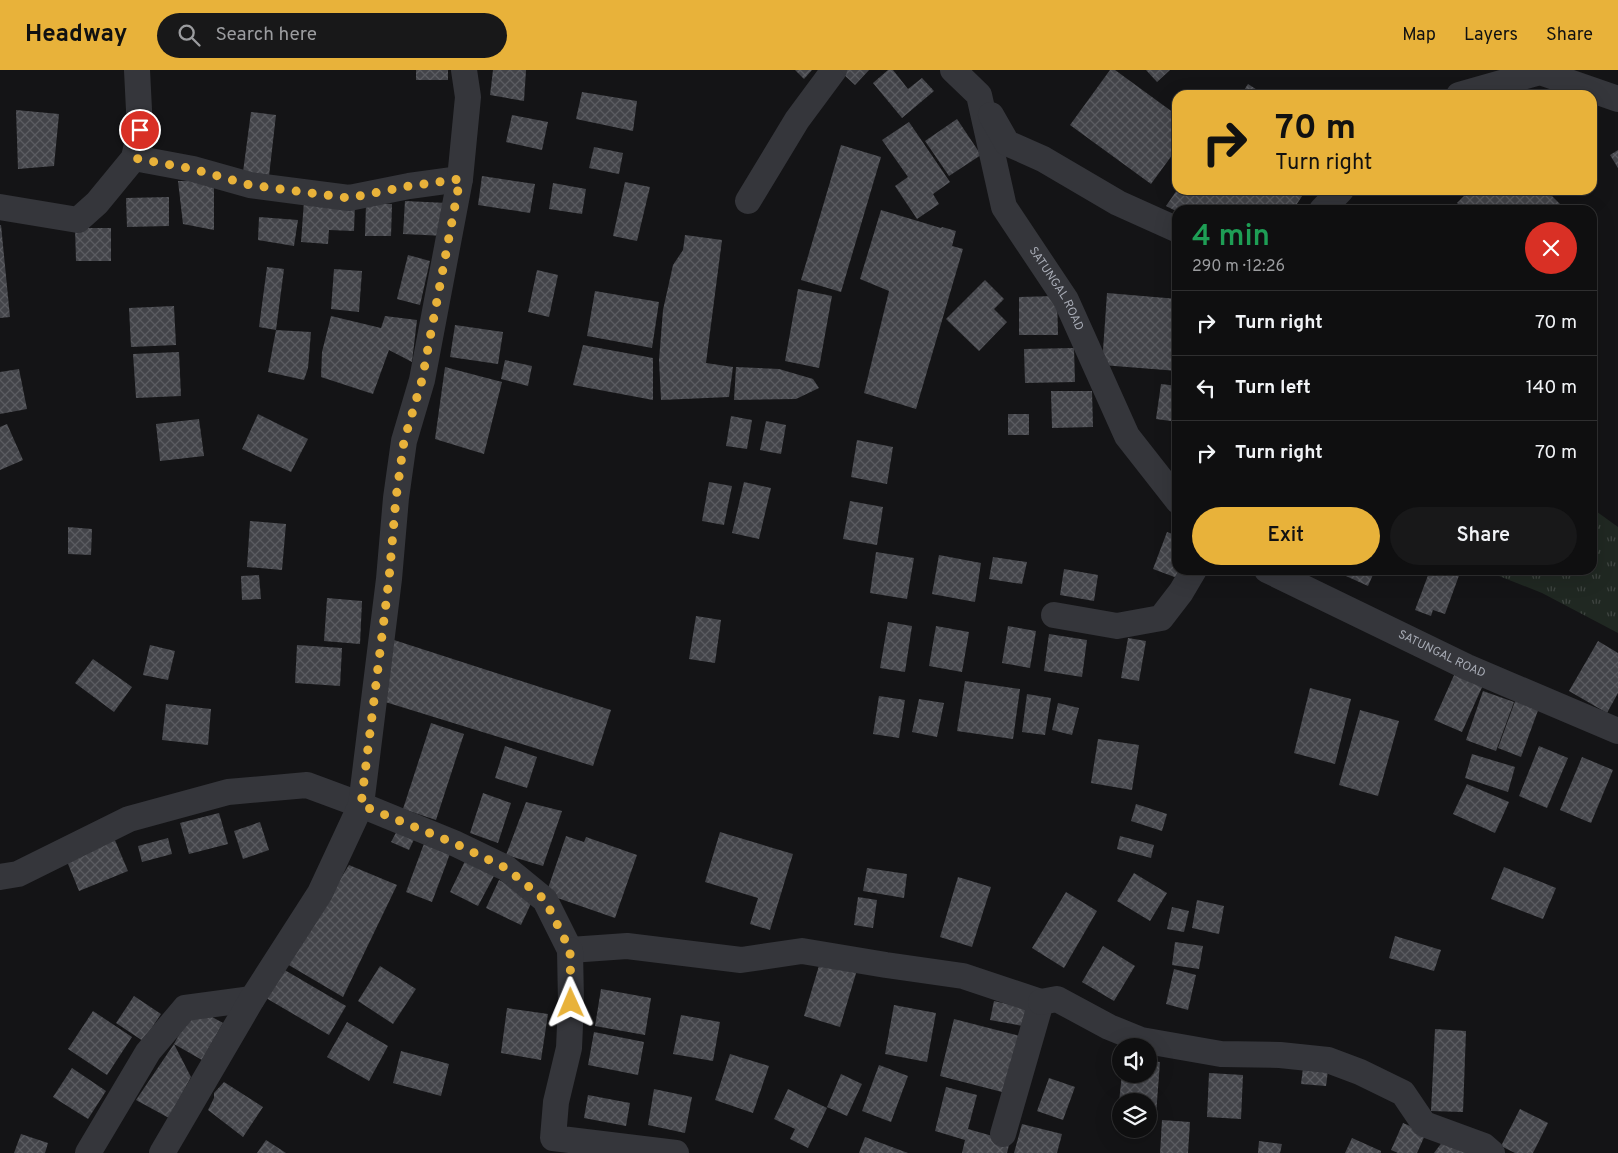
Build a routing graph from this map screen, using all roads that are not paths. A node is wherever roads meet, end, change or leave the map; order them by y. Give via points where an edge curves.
1 (137, 70) edge
2 (464, 70) edge
3 (834, 70) edge
4 (953, 70) edge
5 (1540, 71) edge
6 (1476, 90) edge
7 (1593, 90) edge
8 (1597, 91) edge
9 (979, 95) junction
10 (1618, 99) edge
11 (134, 158) junction
12 (460, 179) junction
13 (1336, 195) edge
14 (748, 201) dead end
15 (1327, 205) edge
16 (0, 207) edge
17 (1172, 227) edge
18 (1172, 493) edge
19 (1191, 575) edge
20 (1277, 575) edge
21 (1054, 615) dead end
22 (1618, 731) edge
23 (361, 805) junction
24 (0, 876) edge
25 (570, 950) junction
26 (252, 999) junction
27 (1041, 1002) junction
28 (1003, 1134) dead end
29 (555, 1145) edge
30 (88, 1153) edge
31 (162, 1153) edge
32 (676, 1153) edge
33 (1492, 1153) edge

1 - 11 street via 140,130
2 - 12 street via 468,97
3 - 14 street via 798,120
4 - 9 street
5 - 6 street
5 - 7 street
8 - 10 street
9 - 17 street via 1007,143 1043,159 1118,203
9 - 18 street, SATUNGAL ROAD via 1004,207 1066,300 1127,436
11 - 12 street via 193,169 250,185 349,198
11 - 16 street via 78,220
12 - 23 street via 422,380 403,451
13 - 15 street
19 - 21 street via 1161,618 1117,626
20 - 22 street, SATUNGAL ROAD via 1467,667
23 - 24 street via 307,785 228,792 129,819 18,874
23 - 25 street via 506,868 545,900
23 - 26 street via 320,893
25 - 27 street via 627,946 741,960 802,951 963,976
25 - 29 street via 569,1048 556,1102
26 - 30 street via 185,1008 148,1052
26 - 31 street
27 - 28 street
27 - 33 street via 1057,999 1109,1027 1142,1040 1221,1054 1328,1060 1402,1093 1424,1124 1484,1146
29 - 32 street

